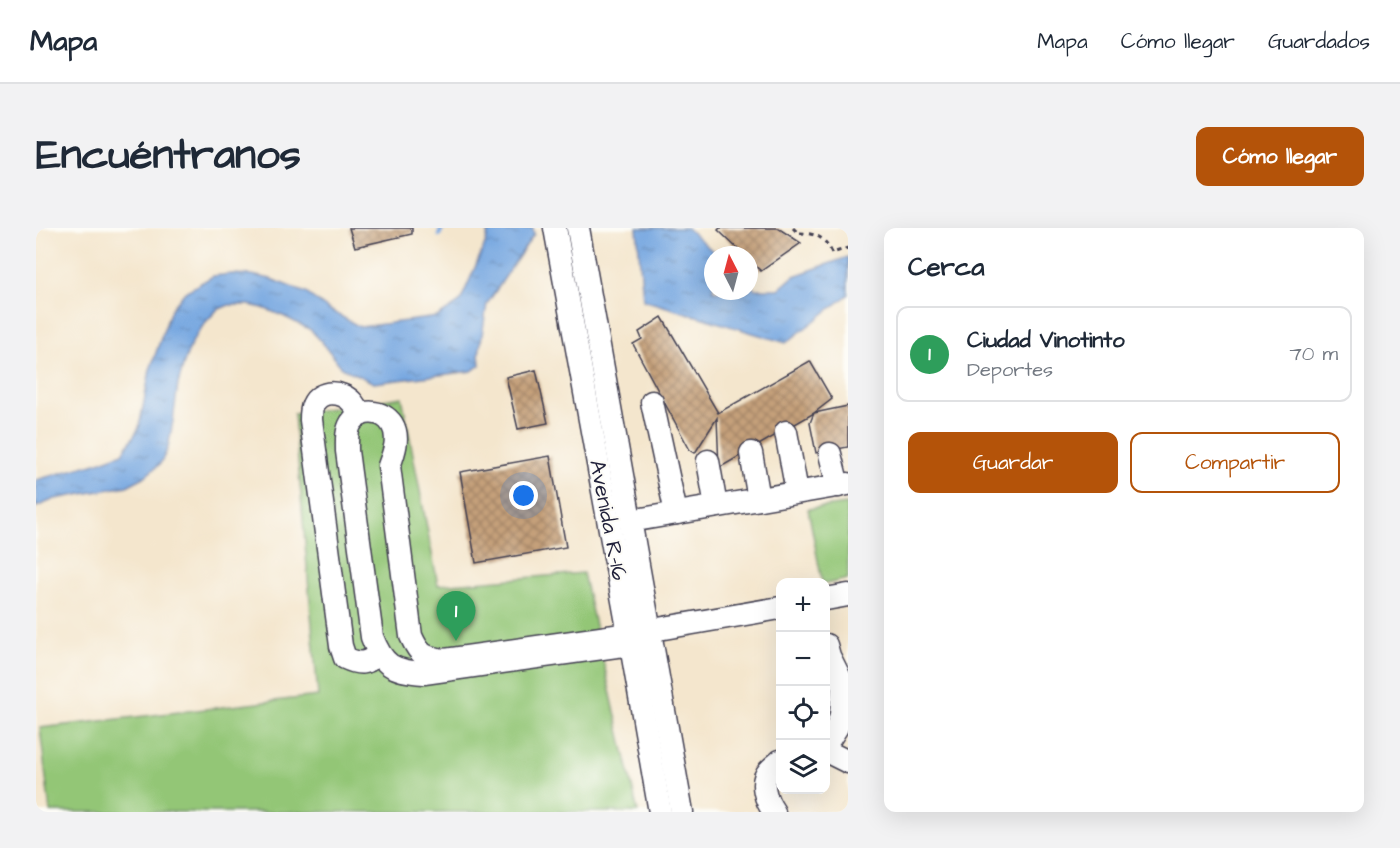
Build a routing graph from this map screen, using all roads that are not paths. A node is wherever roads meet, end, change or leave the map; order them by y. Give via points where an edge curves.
1 (555, 228) edge
2 (578, 228) edge
3 (652, 402) dead end
4 (360, 415) junction
5 (786, 432) dead end
6 (751, 453) dead end
7 (830, 454) dead end
8 (708, 461) dead end
9 (843, 485) edge
10 (797, 492) junction
11 (759, 499) junction
12 (716, 506) junction
13 (676, 513) junction
14 (624, 527) junction
15 (848, 595) edge
16 (830, 598) edge
17 (776, 609) edge
18 (637, 636) junction
19 (379, 654) junction
20 (830, 658) edge
21 (845, 685) edge
22 (827, 740) edge
23 (830, 753) edge
24 (848, 762) edge
25 (776, 764) edge
26 (660, 812) edge
27 (682, 812) edge
28 (774, 812) edge

1 - 14 street, Avenida R-16
2 - 14 street, Avenida R-16
3 - 13 street
4 - 18 street via 384,415 395,435 389,466 411,636 417,650 429,658 445,660
4 - 19 street via 351,423 347,451 372,637
4 - 19 street via 352,402 340,394 326,394 313,405 311,420 341,646 345,658 356,663 369,662
5 - 10 street
6 - 11 street
7 - 9 street
8 - 12 street
9 - 10 street
10 - 11 street
11 - 12 street
12 - 13 street
13 - 14 street
14 - 18 street, Avenida R-16
15 - 16 street
17 - 18 street
18 - 19 street via 424,673 405,672
18 - 26 street, Avenida R-16
18 - 27 street, Avenida R-16
20 - 21 street
21 - 22 street via 837,727
23 - 24 street
25 - 28 street via 767,772 764,786

